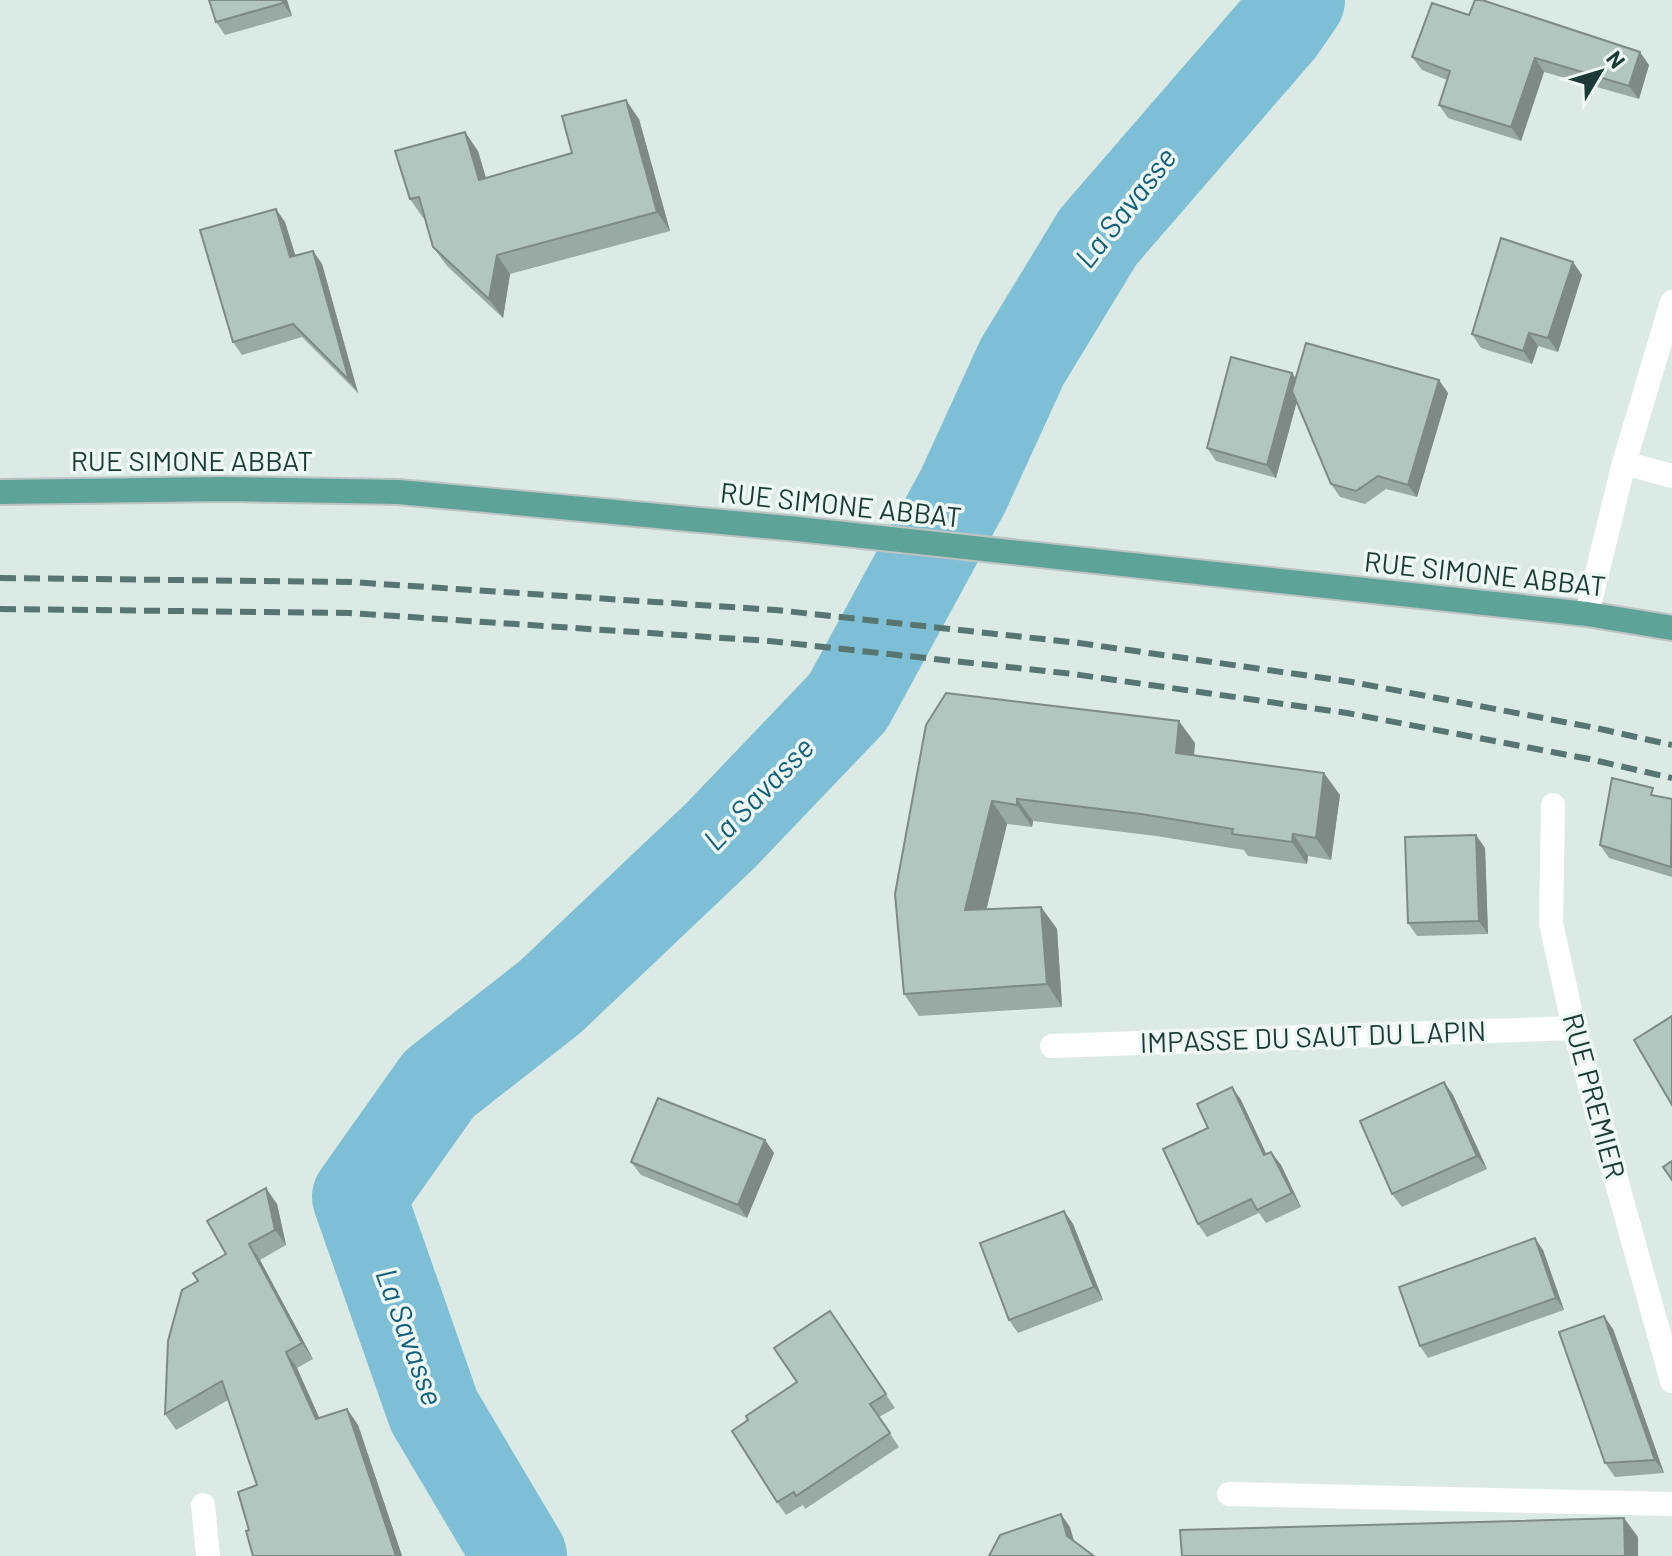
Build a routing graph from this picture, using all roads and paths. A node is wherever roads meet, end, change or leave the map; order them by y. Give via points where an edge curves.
1 (1672, 302) edge
2 (1624, 463) junction
3 (1672, 476) edge
4 (0, 492) edge
5 (1587, 614) junction
6 (1672, 628) edge
7 (1553, 805) dead end
8 (1574, 1028) junction
9 (1052, 1046) dead end
10 (1672, 1381) edge
11 (1229, 1494) dead end
12 (1672, 1504) edge
13 (203, 1505) dead end
14 (208, 1556) edge

1 - 2 street
2 - 3 street
2 - 5 street
4 - 5 main road, RUE SIMONE ABBAT via 399,492
5 - 6 main road, RUE SIMONE ABBAT
7 - 8 street, RUE PREMIER via 1551,923
8 - 9 street, IMPASSE DU SAUT DU LAPIN
8 - 10 street, RUE PREMIER
11 - 12 street
13 - 14 street

